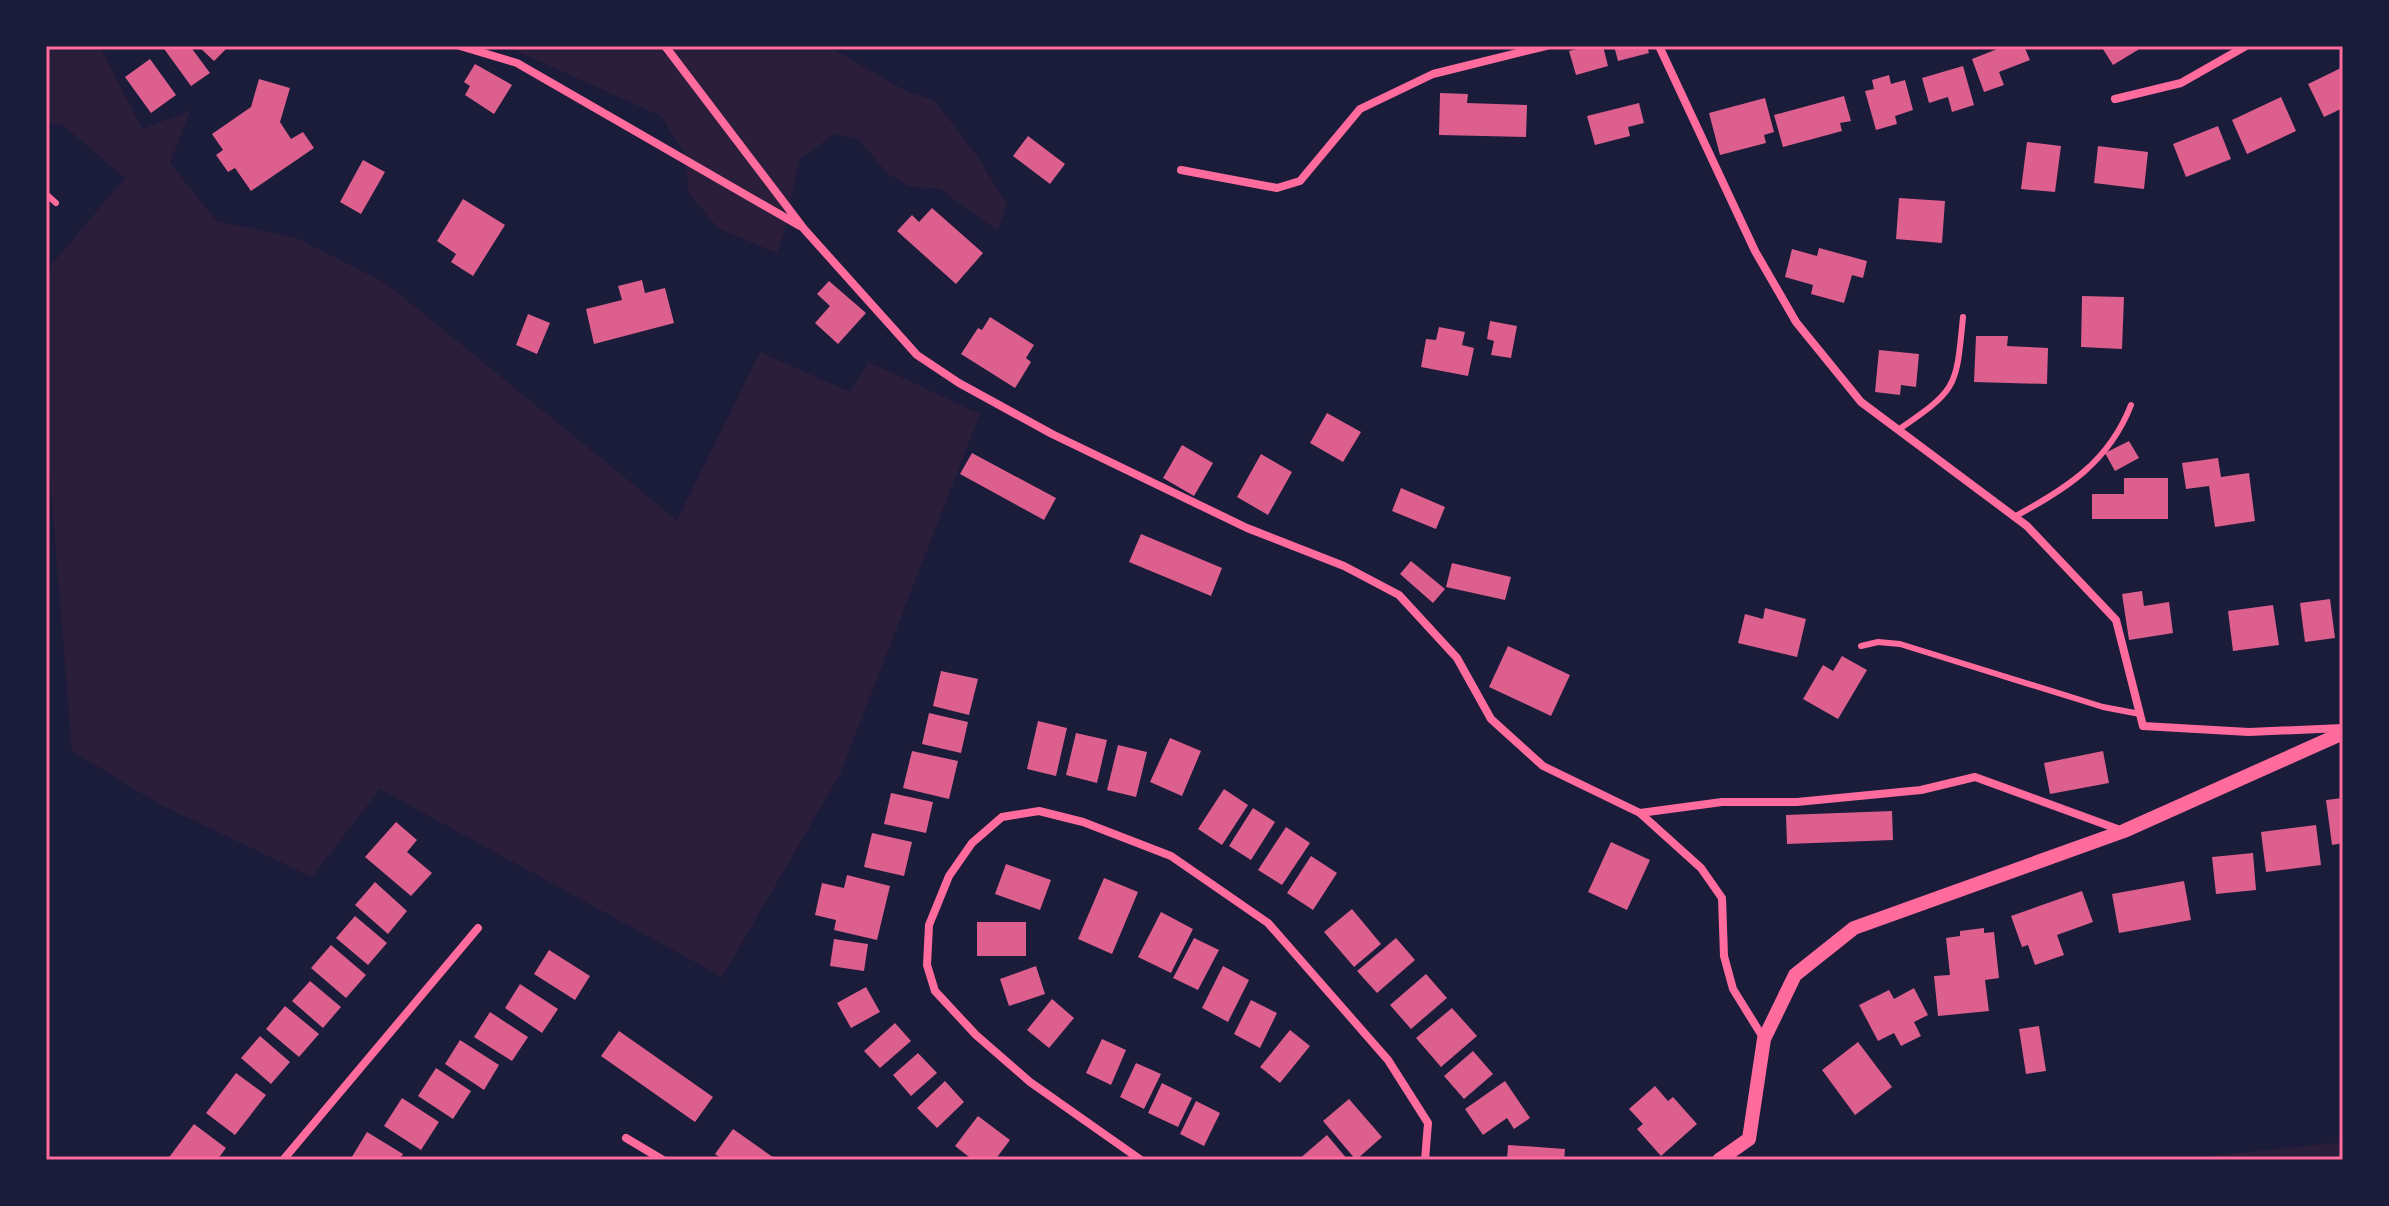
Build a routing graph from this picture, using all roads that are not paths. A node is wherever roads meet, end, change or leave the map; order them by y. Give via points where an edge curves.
1 (460, 46) edge
2 (665, 46) edge
3 (1546, 46) edge
4 (1659, 46) edge
5 (2246, 46) edge
6 (2115, 99) dead end
7 (1181, 170) dead end
8 (46, 194) edge
9 (56, 203) dead end
10 (804, 229) junction
11 (1963, 317) dead end
12 (2131, 405) dead end
13 (1898, 430) junction
14 (2014, 517) junction
15 (1861, 646) dead end
16 (2140, 714) junction
17 (2343, 730) edge
18 (1640, 813) junction
19 (2124, 831) junction
20 (478, 928) dead end
21 (1764, 1039) junction
22 (626, 1138) dead end
23 (283, 1160) edge
24 (663, 1160) edge
25 (1141, 1160) edge
26 (1425, 1160) edge
27 (1719, 1160) edge

1 - 10 street via 517,63
2 - 10 street
3 - 7 street via 1433,74 1360,109 1300,181 1277,188
4 - 13 street via 1755,251 1796,322 1861,402
5 - 6 street via 2181,83
8 - 9 lane
10 - 18 street via 917,355 959,383 1052,434 1399,595 1457,658 1491,719 1543,766
11 - 13 lane via 1957,374 1941,400
12 - 14 lane via 2093,466
13 - 14 street
14 - 16 street via 2116,620
15 - 16 lane via 1900,644
16 - 17 street via 2143,726
17 - 19 street
18 - 19 street via 1722,802 1797,802 1921,790 1975,777
18 - 21 street via 1701,868 1722,898 1724,956 1733,989
19 - 21 street via 1854,928 1795,975
20 - 23 street
21 - 27 street via 1749,1139
22 - 24 street
25 - 26 street via 1030,1082 935,991 927,965 929,925 949,876 972,843 1002,817 1039,811 1171,856 1268,923 1388,1060 1428,1123

